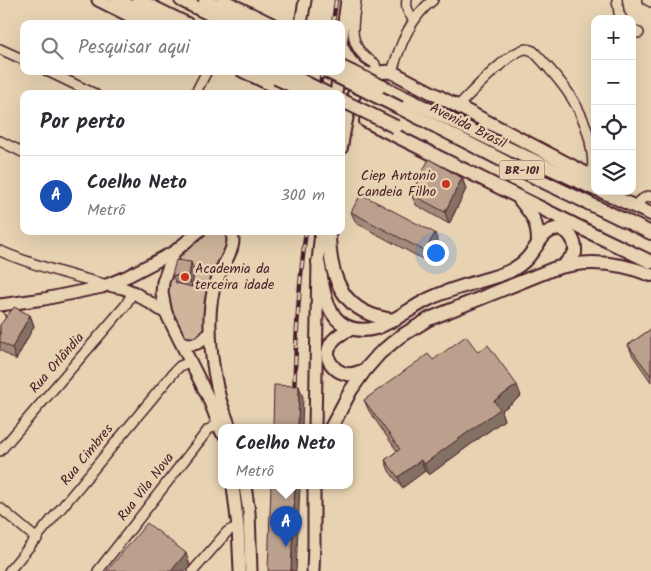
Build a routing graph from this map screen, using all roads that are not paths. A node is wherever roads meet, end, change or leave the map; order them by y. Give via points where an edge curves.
1 (98, 0) edge
2 (117, 0) edge
3 (138, 0) edge
4 (182, 0) edge
5 (205, 0) edge
6 (223, 0) edge
7 (305, 0) edge
8 (347, 0) edge
9 (356, 0) edge
10 (407, 0) edge
11 (433, 0) edge
12 (617, 0) edge
13 (647, 0) edge
14 (651, 2) edge
15 (620, 15) edge
16 (138, 20) edge
17 (157, 20) edge
18 (179, 20) edge
19 (222, 20) edge
20 (246, 20) edge
21 (264, 20) edge
22 (302, 20) edge
23 (344, 20) edge
24 (414, 20) junction
25 (0, 48) edge
26 (345, 53) edge
27 (20, 58) edge
28 (345, 69) edge
29 (392, 72) junction
30 (374, 74) junction
31 (56, 75) edge
32 (204, 75) edge
33 (250, 75) edge
34 (270, 75) edge
35 (291, 75) edge
36 (292, 75) edge
37 (334, 75) edge
38 (338, 75) edge
39 (86, 90) edge
40 (197, 90) edge
41 (277, 90) edge
42 (289, 90) edge
43 (301, 90) edge
44 (320, 90) edge
45 (337, 90) edge
46 (345, 102) edge
47 (457, 107) junction
48 (345, 111) edge
49 (345, 127) edge
50 (0, 141) edge
51 (591, 150) edge
52 (20, 151) edge
53 (591, 179) edge
54 (591, 180) edge
55 (609, 195) edge
56 (632, 195) edge
57 (516, 196) junction
58 (645, 199) edge
59 (651, 209) edge
60 (651, 214) edge
61 (649, 231) edge
62 (194, 235) edge
63 (233, 235) edge
64 (321, 235) edge
65 (330, 235) edge
66 (538, 242) junction
67 (0, 251) edge
68 (174, 252) junction
69 (651, 254) edge
70 (318, 262) junction
71 (651, 262) edge
72 (564, 265) junction
73 (651, 275) edge
74 (108, 285) junction
75 (133, 292) junction
76 (18, 303) junction
77 (0, 305) edge
78 (166, 313) junction
79 (0, 316) edge
80 (429, 319) junction
81 (394, 320) junction
82 (0, 327) edge
83 (352, 329) junction
84 (210, 332) junction
85 (181, 342) junction
86 (191, 362) junction
87 (365, 370) junction
88 (218, 424) edge
89 (229, 424) edge
90 (315, 424) edge
91 (333, 424) edge
92 (218, 428) edge
93 (0, 451) edge
94 (233, 489) edge
95 (245, 489) edge
96 (314, 489) edge
97 (0, 508) edge
98 (238, 527) junction
99 (37, 539) junction
100 (9, 571) edge
101 (98, 571) edge
102 (193, 571) edge
103 (240, 571) edge
104 (251, 571) edge
105 (313, 571) edge

1 - 16 main road
2 - 17 highway
3 - 18 highway
4 - 19 highway
5 - 20 highway
6 - 21 main road
7 - 22 main road
8 - 23 main road
9 - 30 street via 354,40 375,64
10 - 24 street via 407,10
11 - 24 street
12 - 15 street
13 - 14 street
24 - 29 street via 401,43
25 - 27 street
26 - 30 highway via 353,65
28 - 54 highway, Avenida Brasil, bridge via 524,156
29 - 30 highway
29 - 47 highway, Avenida Brasil
30 - 49 highway via 363,80 352,100
31 - 39 street
32 - 40 street
33 - 41 main road
34 - 43 highway, bridge
35 - 44 highway, bridge
36 - 42 main road
37 - 61 highway, Avenida Brasil / BR-101, bridge via 544,182
38 - 45 main road
46 - 69 highway, BR-101, bridge
47 - 51 street via 504,61 528,49 571,95 580,111
47 - 53 highway, Avenida Brasil
48 - 57 highway
50 - 52 street
55 - 60 highway
56 - 58 highway
57 - 66 highway via 536,222
57 - 71 highway
58 - 59 highway
62 - 68 main road
63 - 84 main road via 233,246 213,293
64 - 70 main road
65 - 81 highway via 331,261 340,288 359,308
66 - 72 highway via 557,229 572,237 575,253
66 - 81 highway via 530,255 504,274 429,299
67 - 74 street
68 - 74 main road
68 - 78 main road via 163,282
70 - 83 highway via 331,312 340,323
70 - 90 main road
72 - 73 highway via 590,262 617,264
72 - 80 highway
74 - 75 main road
74 - 76 main road
75 - 78 main road
75 - 93 street, Rua Orlândia via 125,306
76 - 77 main road
76 - 82 main road
78 - 85 main road
79 - 82 street
80 - 81 highway
80 - 87 highway via 388,346
81 - 83 highway via 368,330
83 - 87 highway via 332,342 328,358 334,368 346,374
84 - 85 main road via 194,344
84 - 89 main road via 220,398
85 - 86 main road
86 - 88 main road
86 - 99 street, Rua Cimbres via 175,371
87 - 91 highway
92 - 101 street, Rua Vila Nova via 208,430
94 - 98 main road
95 - 104 main road
96 - 105 main road
97 - 99 street
98 - 102 street via 227,532
98 - 103 main road
99 - 100 street, Rua Cimbres

